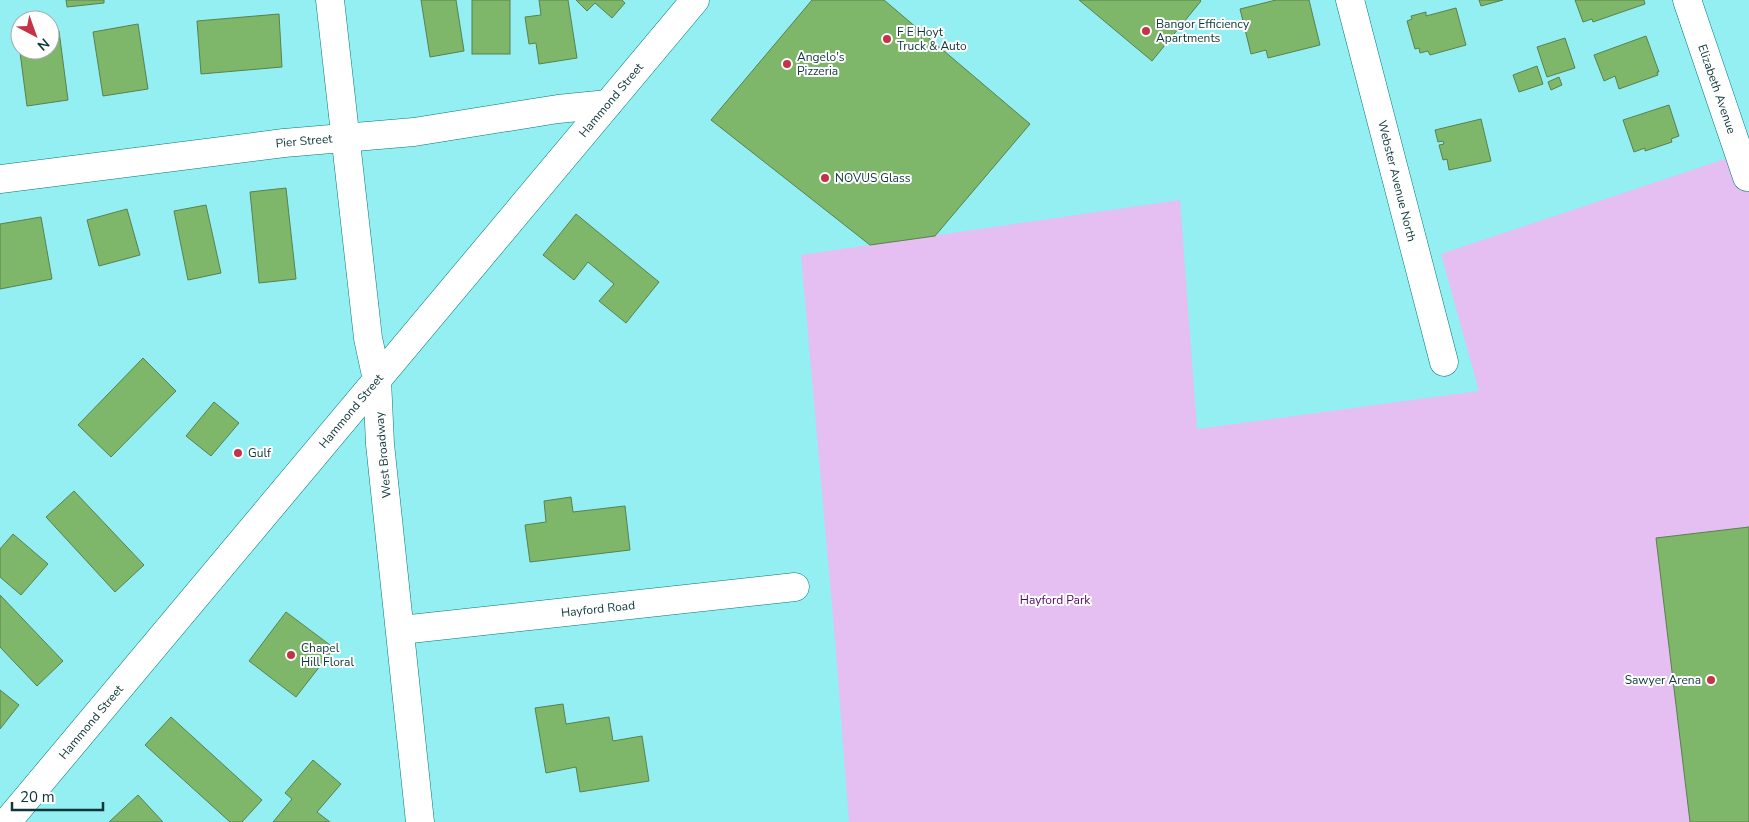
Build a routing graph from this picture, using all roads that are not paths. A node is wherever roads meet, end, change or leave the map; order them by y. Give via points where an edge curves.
1 (330, 0) edge
2 (695, 0) edge
3 (1350, 0) edge
4 (1687, 0) edge
5 (608, 104) junction
6 (346, 137) junction
7 (1747, 177) dead end
8 (0, 180) edge
9 (1444, 362) dead end
10 (377, 380) junction
11 (795, 587) dead end
12 (401, 630) junction
13 (7, 822) edge
14 (420, 822) edge

1 - 6 street, West Broadway
2 - 5 street, Hammond Street
3 - 9 street, Webster Avenue North
4 - 7 street, Elizabeth Avenue
5 - 6 street, Pier Street via 414,132
5 - 10 street, Hammond Street
6 - 8 street, Pier Street
6 - 10 street, West Broadway via 368,338
10 - 12 street, West Broadway via 380,444
10 - 13 street, Hammond Street
11 - 12 street, Hayford Road
12 - 14 street, West Broadway

